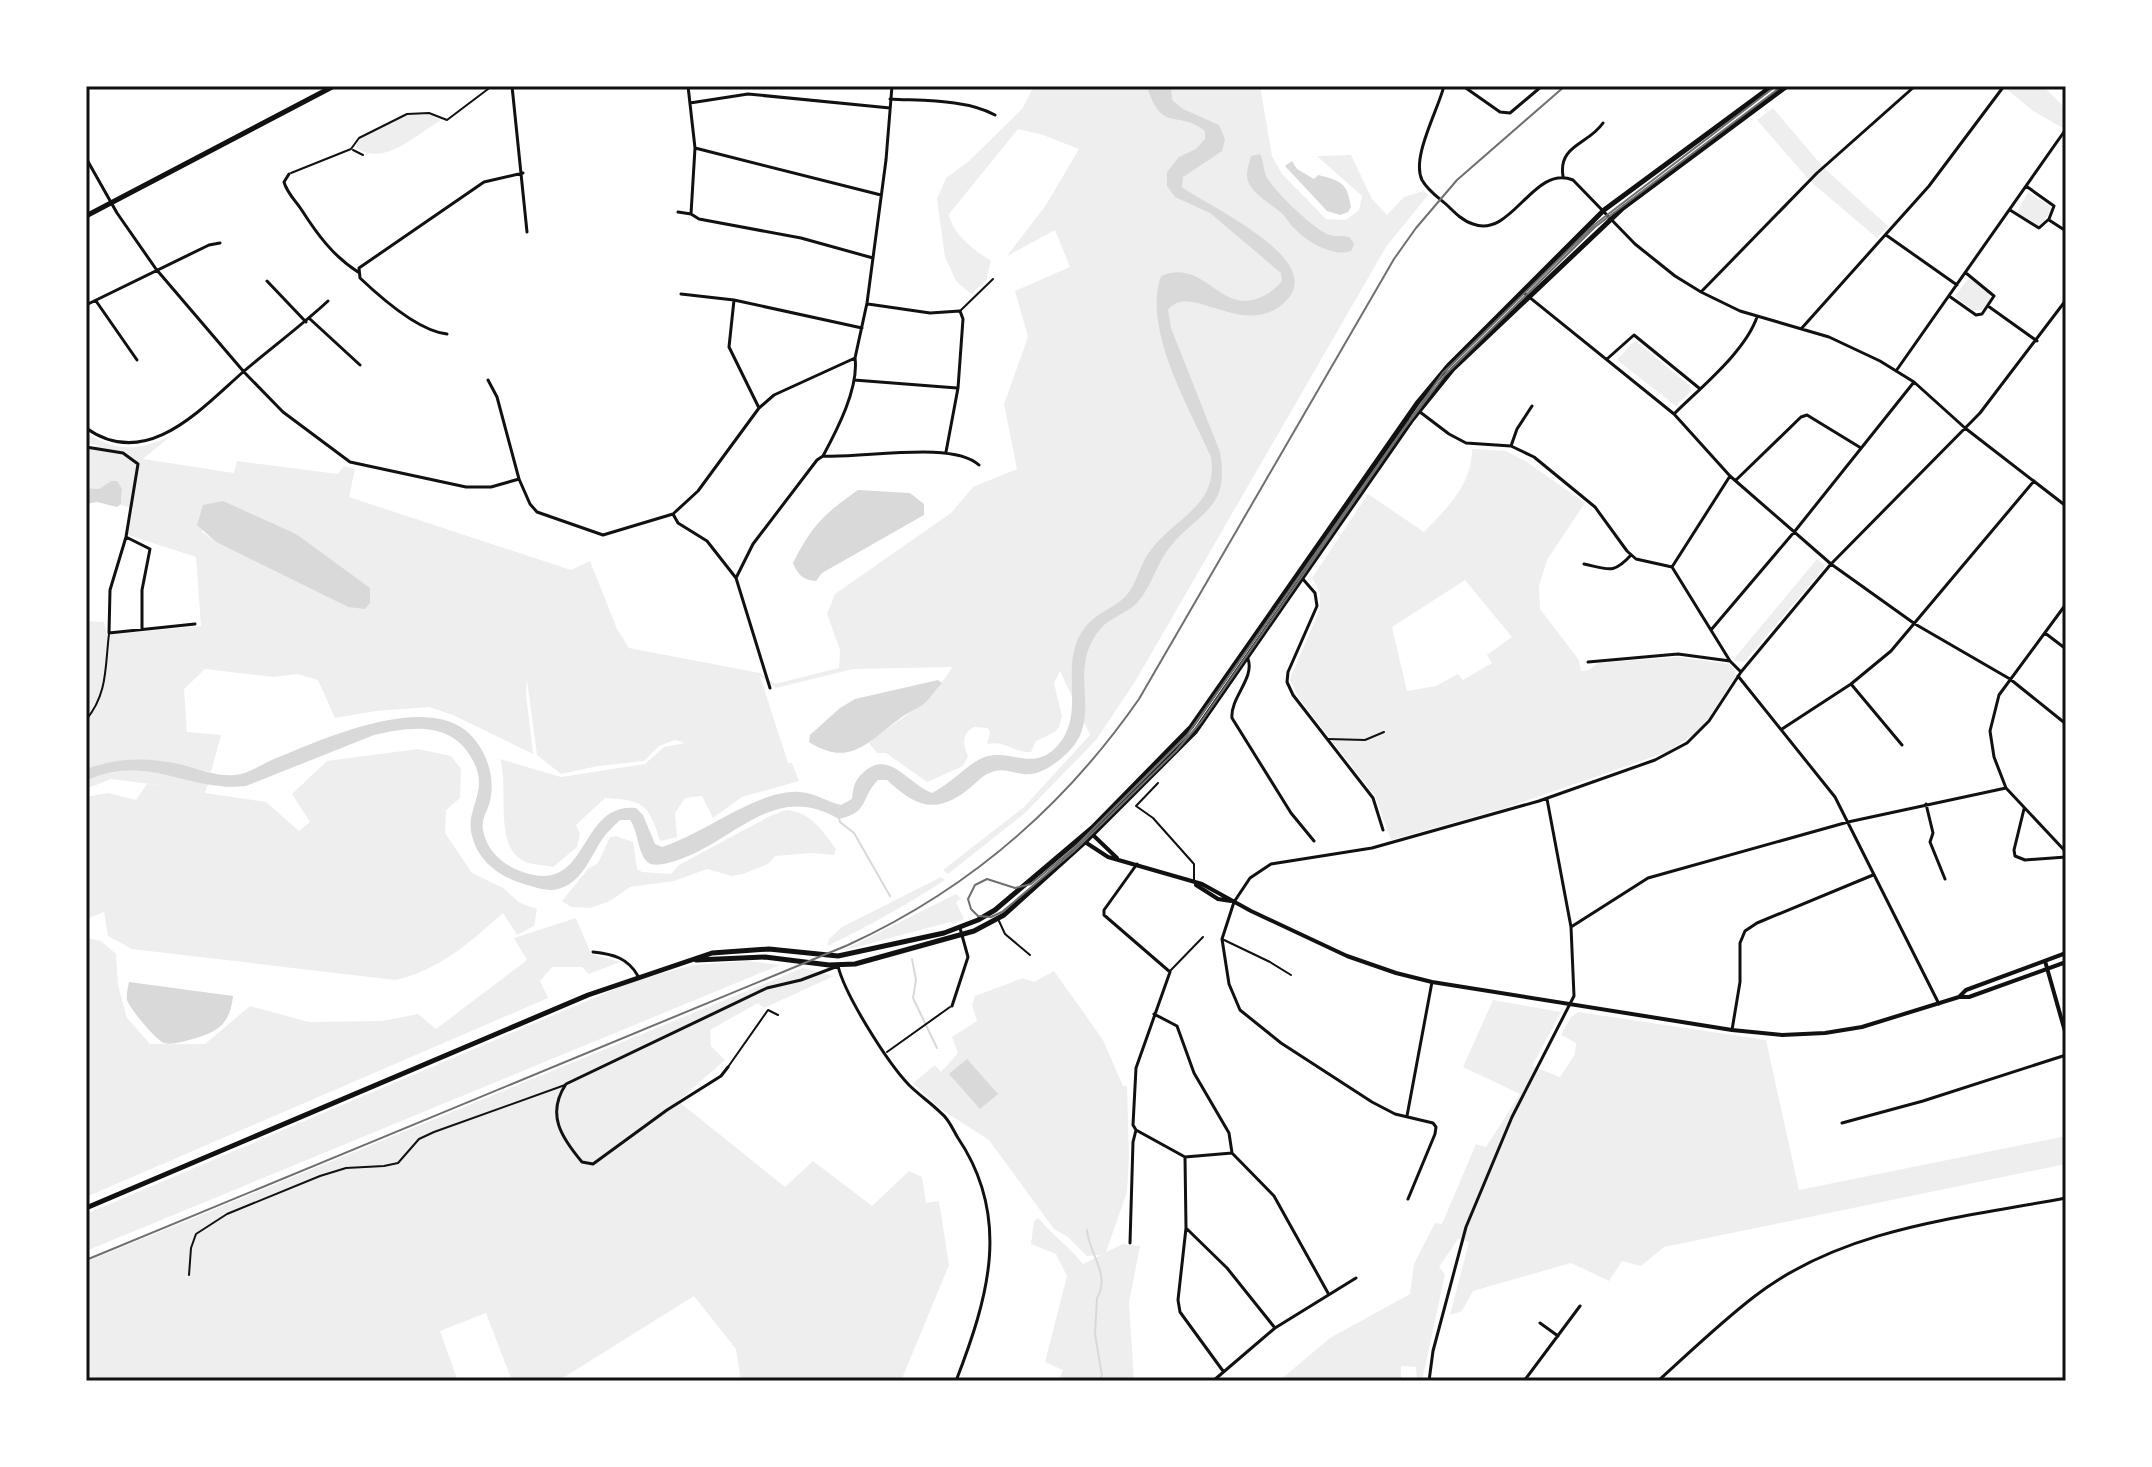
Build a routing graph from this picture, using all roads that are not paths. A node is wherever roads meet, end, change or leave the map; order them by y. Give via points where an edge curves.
1 (334, 86) edge
2 (492, 86) edge
3 (512, 86) edge
4 (688, 86) edge
5 (749, 86) edge
6 (892, 86) edge
7 (1444, 86) edge
8 (1463, 86) edge
9 (1542, 86) edge
10 (1772, 86) edge
11 (1787, 86) edge
12 (1915, 86) edge
13 (2004, 86) edge
14 (748, 94) junction
15 (890, 99) junction
16 (690, 103) junction
17 (890, 108) junction
18 (995, 115) dead end
19 (1603, 123) dead end
20 (2066, 129) edge
21 (695, 148) junction
22 (351, 149) junction
23 (363, 155) dead end
24 (86, 158) edge
25 (523, 173) junction
26 (289, 174) joint
27 (1563, 177) junction
28 (2026, 186) junction
29 (881, 195) junction
30 (110, 203) junction
31 (1604, 210) junction
32 (2010, 210) junction
33 (678, 212) dead end
34 (691, 214) junction
35 (86, 216) edge
36 (1612, 219) junction
37 (2049, 219) junction
38 (2066, 231) edge
39 (527, 232) dead end
40 (1886, 235) junction
41 (220, 243) dead end
42 (873, 258) junction
43 (156, 269) junction
44 (358, 272) junction
45 (1966, 273) junction
46 (993, 279) dead end
47 (267, 281) dead end
48 (1957, 285) junction
49 (1701, 292) junction
50 (681, 294) dead end
51 (1526, 294) junction
52 (1949, 296) junction
53 (96, 300) junction
54 (734, 300) junction
55 (2066, 300) edge
56 (328, 301) dead end
57 (867, 303) junction
58 (86, 305) edge
59 (1988, 306) junction
60 (960, 311) junction
61 (1757, 317) junction
62 (308, 320) junction
63 (863, 329) junction
64 (1801, 329) junction
65 (447, 334) dead end
66 (2037, 341) junction
67 (855, 358) junction
68 (1607, 359) junction
69 (137, 360) dead end
70 (360, 365) dead end
71 (1896, 371) junction
72 (244, 372) junction
73 (488, 380) dead end
74 (854, 380) junction
75 (1914, 382) junction
76 (958, 388) junction
77 (1700, 389) junction
78 (1532, 406) dead end
79 (759, 408) junction
80 (1416, 410) junction
81 (1674, 414) junction
82 (1965, 428) junction
83 (86, 429) edge
84 (1511, 446) junction
85 (86, 447) edge
86 (1861, 448) junction
87 (946, 452) junction
88 (823, 456) junction
89 (979, 465) dead end
90 (1730, 476) junction
91 (519, 479) junction
92 (1736, 480) junction
93 (2034, 481) junction
94 (2066, 506) edge
95 (673, 514) junction
96 (1795, 531) junction
97 (126, 537) junction
98 (1631, 555) junction
99 (1584, 564) dead end
100 (1831, 564) junction
101 (1672, 567) junction
102 (736, 578) junction
103 (1301, 578) junction
104 (2066, 604) edge
105 (195, 624) dead end
106 (1915, 624) junction
107 (142, 630) junction
108 (1711, 630) junction
109 (109, 633) junction
110 (2045, 633) junction
111 (2066, 649) edge
112 (1244, 656) junction
113 (1730, 661) junction
114 (1588, 662) dead end
115 (1740, 674) junction
116 (2010, 679) junction
117 (1851, 684) junction
118 (770, 688) dead end
119 (86, 720) edge
120 (2066, 724) edge
121 (1782, 729) junction
122 (1384, 732) dead end
123 (1327, 739) junction
124 (1902, 745) dead end
125 (1158, 783) dead end
126 (2006, 788) junction
127 (1547, 799) junction
128 (1926, 804) junction
129 (2024, 807) junction
130 (1848, 822) junction
131 (1383, 830) dead end
132 (1085, 834) junction
133 (1093, 835) junction
134 (1314, 841) dead end
135 (1085, 842) junction
136 (2066, 854) edge
137 (1117, 858) junction
138 (1137, 864) junction
139 (1056, 865) junction
140 (1874, 875) junction
141 (1945, 879) dead end
142 (1194, 884) junction
143 (1234, 902) junction
144 (998, 919) junction
145 (1571, 927) junction
146 (961, 931) junction
147 (1203, 937) dead end
148 (1222, 939) junction
149 (924, 942) junction
150 (737, 950) junction
151 (593, 952) dead end
152 (2066, 953) edge
153 (1030, 955) dead end
154 (838, 956) junction
155 (738, 957) junction
156 (688, 961) junction
157 (2045, 961) junction
158 (2066, 962) edge
159 (838, 966) junction
160 (2048, 968) junction
161 (1170, 972) junction
162 (1291, 975) dead end
163 (638, 976) junction
164 (1432, 982) junction
165 (1959, 997) junction
166 (1572, 1004) junction
167 (1939, 1004) junction
168 (952, 1006) joint
169 (1154, 1014) junction
170 (778, 1015) dead end
171 (1732, 1030) junction
172 (2066, 1035) edge
173 (886, 1053) junction
174 (2066, 1055) edge
175 (728, 1067) joint
176 (566, 1084) junction
177 (1407, 1117) junction
178 (1842, 1123) dead end
179 (1136, 1130) junction
180 (1232, 1153) junction
181 (1185, 1157) junction
182 (2066, 1198) edge
183 (1408, 1199) dead end
184 (86, 1208) edge
185 (1186, 1228) junction
186 (1130, 1243) dead end
187 (189, 1275) dead end
188 (1356, 1278) dead end
189 (1328, 1293) junction
190 (1580, 1306) dead end
191 (1540, 1323) dead end
192 (1275, 1328) junction
193 (1558, 1336) junction
194 (1223, 1371) junction
195 (956, 1381) edge
196 (1213, 1381) edge
197 (1429, 1381) edge
198 (1524, 1381) edge
199 (1658, 1381) edge

1 - 30 main road
2 - 22 street via 447,120 429,113 407,114 359,138
3 - 25 street
4 - 16 street
5 - 14 street
6 - 15 street
7 - 27 street via 1420,158 1420,174 1462,218 1478,226 1493,224 1546,183
8 - 9 street via 1500,112 1510,113
10 - 31 main road
11 - 36 main road
12 - 49 street via 1817,173
13 - 40 street
14 - 16 street
14 - 17 street
15 - 17 street
15 - 18 street via 970,106
16 - 21 street
17 - 29 street
19 - 27 street via 1565,156
20 - 28 street
21 - 29 street
21 - 34 street
22 - 23 street
22 - 26 street
24 - 30 street
25 - 39 street
25 - 44 street via 484,182
26 - 44 street via 286,191 328,248
27 - 31 street via 1578,183
28 - 32 street
28 - 37 street via 2054,206
29 - 42 street
30 - 35 main road
30 - 43 street
31 - 36 street
31 - 51 main road
32 - 37 street via 2039,228
32 - 45 street
33 - 34 street
34 - 42 street
36 - 49 street via 1645,253
36 - 51 main road
37 - 38 street
40 - 48 street
40 - 64 street
41 - 43 street
42 - 57 street
43 - 53 street
43 - 72 street
44 - 65 street via 396,309
45 - 48 street
45 - 59 street via 1992,293
46 - 60 street
47 - 62 street
48 - 52 street
49 - 61 street
50 - 54 street
51 - 68 street
51 - 80 main road via 1444,370
52 - 59 street via 1979,316
52 - 71 street
53 - 58 street
53 - 69 street
54 - 63 street
54 - 79 street via 729,347
55 - 66 street
56 - 62 street
57 - 60 street via 930,313
57 - 63 street
59 - 66 street
60 - 76 street
61 - 64 street
61 - 77 street
62 - 70 street
62 - 72 street
63 - 67 street
64 - 71 street via 1846,343
66 - 82 street
67 - 74 street
67 - 79 street via 774,395
68 - 77 street via 1634,335
68 - 81 street
71 - 75 street
72 - 83 street via 174,430 126,444
72 - 91 street via 283,412 350,462 466,487
73 - 91 street
74 - 76 street
74 - 88 street
75 - 82 street
75 - 86 street
76 - 87 street
77 - 81 street
78 - 84 street
79 - 95 street via 719,466
80 - 84 street via 1466,443
80 - 103 main road
81 - 90 street
82 - 93 street
82 - 100 street
84 - 98 street via 1534,457 1588,500
85 - 97 street via 123,453 138,464
86 - 92 street via 1804,416
86 - 96 street
87 - 88 street
87 - 89 street
88 - 102 street via 753,544
90 - 92 street
90 - 101 street
91 - 95 street via 537,512 603,535
92 - 96 street
93 - 94 street
93 - 106 street
95 - 102 street via 707,541
96 - 100 street
96 - 108 street
97 - 107 street via 150,549
97 - 109 street via 110,590
98 - 99 street via 1616,569
98 - 101 street
100 - 106 street
100 - 115 street
101 - 108 street
102 - 118 street
103 - 112 main road
103 - 123 street via 1315,593 1317,606 1287,682
104 - 110 street
105 - 107 street
106 - 116 street
106 - 117 street
107 - 109 street
108 - 113 street
109 - 119 street via 104,688
110 - 111 street
110 - 116 street
112 - 132 main road via 1183,737
112 - 133 main road via 1195,732
112 - 134 street via 1250,668 1232,718
113 - 114 street via 1678,654
113 - 115 street
115 - 121 street
115 - 127 street via 1709,721 1679,748
116 - 120 street
116 - 126 street via 1995,706 1990,731
117 - 121 street
117 - 124 street
121 - 130 street via 1826,784
122 - 123 street via 1357,741
123 - 131 street via 1373,798
125 - 142 street via 1136,806 1194,864
126 - 128 street
126 - 129 street
127 - 143 street via 1372,848 1271,864 1250,878
127 - 145 street
128 - 130 street
128 - 141 street via 1930,842
129 - 136 street
129 - 136 street via 2015,856 2025,860
130 - 140 street
130 - 145 street via 1648,878
132 - 133 street
132 - 135 street
132 - 139 main road
133 - 135 main road
133 - 137 street
135 - 137 street
135 - 139 main road
137 - 138 street
138 - 142 street
138 - 161 street via 1104,910 1106,919
139 - 144 main road
139 - 146 main road
140 - 167 street
140 - 171 street via 1745,931
142 - 143 street
143 - 148 street
143 - 164 street via 1347,956
144 - 146 main road
144 - 153 street via 1005,934
145 - 166 street
146 - 149 main road
146 - 168 street via 968,957
147 - 161 street
148 - 162 street
148 - 177 street via 1229,984 1246,1016 1372,1102
149 - 154 main road
149 - 159 main road
150 - 154 main road
150 - 155 main road
150 - 156 main road
151 - 163 street via 624,959
152 - 157 street
154 - 159 main road
155 - 156 main road
155 - 159 main road
156 - 163 main road
157 - 160 street
157 - 165 street
158 - 160 street
159 - 173 street via 849,996
159 - 176 street via 767,988
160 - 165 street
160 - 172 street
161 - 169 street
163 - 184 main road
164 - 166 street
164 - 177 street
165 - 167 street
166 - 171 street
166 - 197 street via 1516,1107 1466,1227
167 - 171 street via 1825,1033
168 - 173 street
169 - 179 street via 1136,1068
169 - 180 street via 1177,1026 1194,1073 1229,1133
170 - 175 street via 768,1010
173 - 195 street via 907,1083 944,1115 966,1149 987,1201 991,1263
174 - 178 street
175 - 176 street via 587,1165 560,1130 556,1111
176 - 187 street via 419,1139 398,1163 346,1168 227,1214 196,1234
177 - 183 street via 1436,1127
179 - 181 street
179 - 186 street
180 - 181 street
180 - 189 street via 1274,1196
181 - 185 street
182 - 199 street via 1850,1244 1756,1295
185 - 192 street via 1227,1268
185 - 194 street via 1180,1312
188 - 189 street
189 - 192 street
190 - 193 street
191 - 193 street
192 - 194 street
193 - 198 street
194 - 196 street

